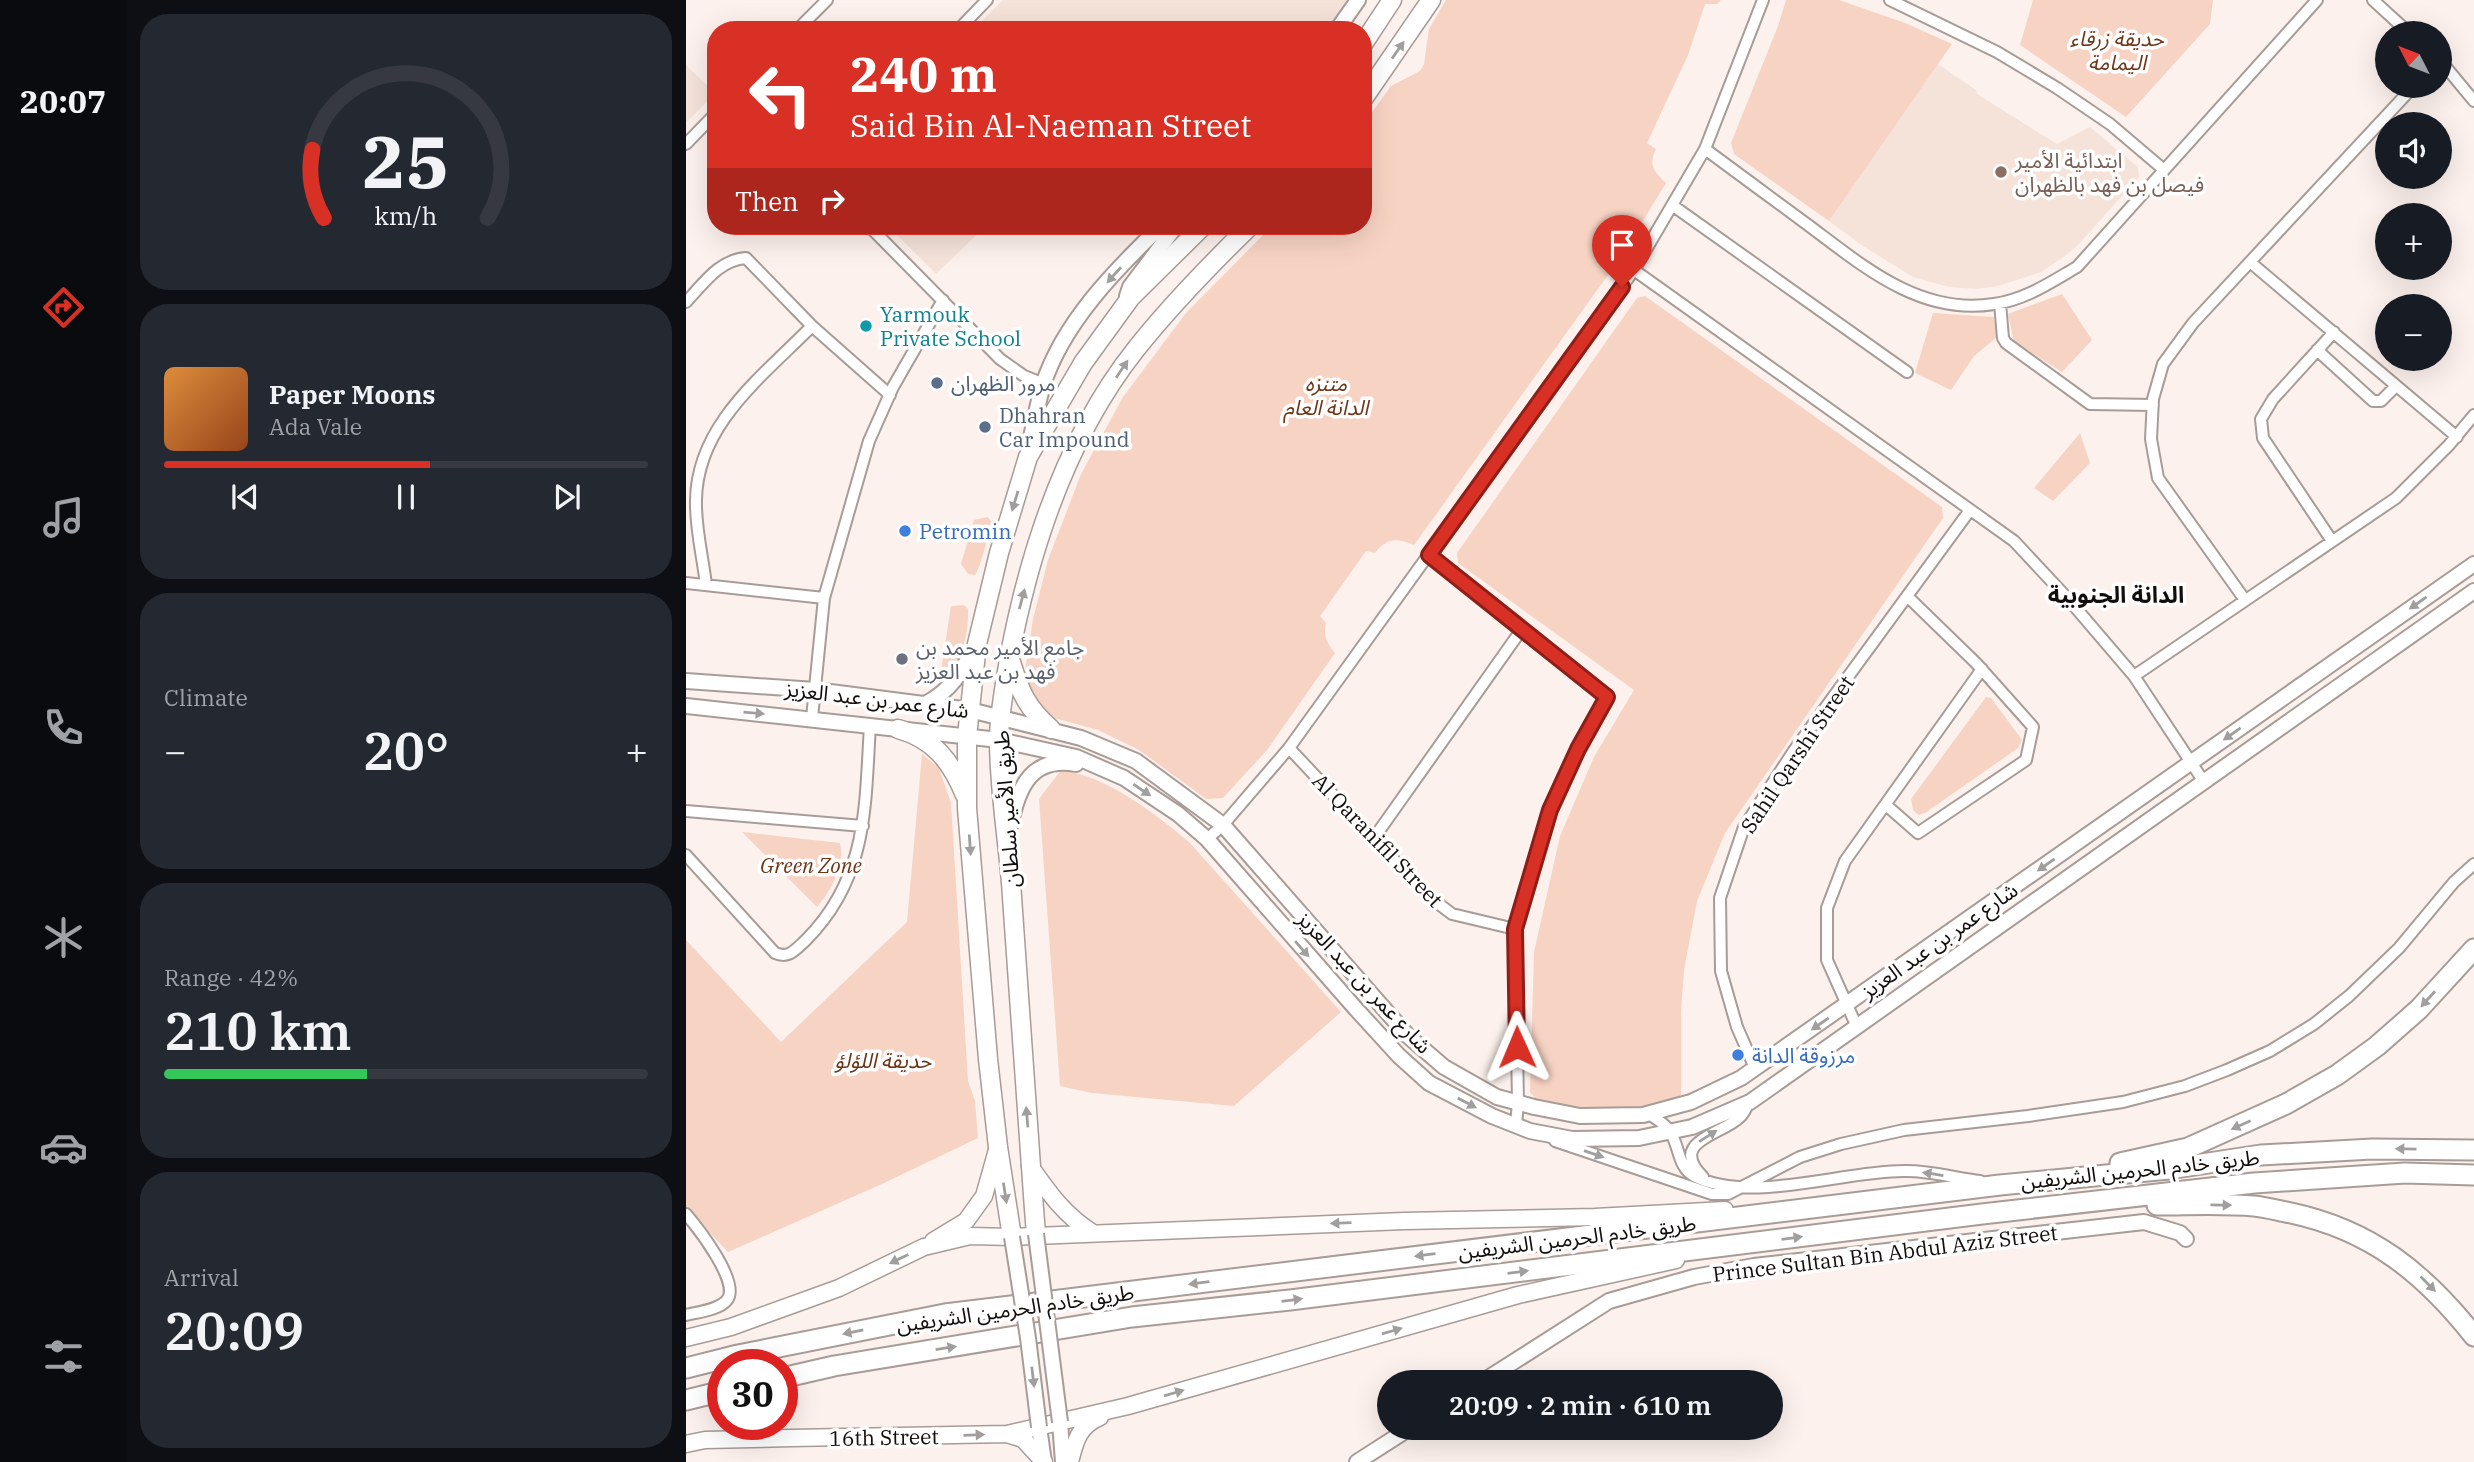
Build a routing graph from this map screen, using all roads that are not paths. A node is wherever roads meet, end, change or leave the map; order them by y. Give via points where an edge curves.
1 (827, 0) edge
2 (987, 0) edge
3 (1358, 0) edge
4 (1392, 0) edge
5 (1431, 0) edge
6 (1763, 0) edge
7 (1890, 0) edge
8 (2317, 0) edge
9 (2372, 0) edge
10 (1906, 3) edge
11 (806, 21) edge
12 (967, 21) edge
13 (1343, 21) edge
14 (2396, 21) edge
15 (1372, 30) edge
16 (2452, 74) edge
17 (1372, 86) edge
18 (2403, 98) edge
19 (2474, 101) edge
20 (707, 122) edge
21 (686, 144) edge
22 (1705, 149) junction
23 (2163, 169) junction
24 (1672, 205) junction
25 (879, 235) edge
26 (1152, 235) edge
27 (1169, 235) edge
28 (1194, 235) edge
29 (1241, 235) edge
30 (2250, 262) junction
31 (1634, 270) junction
32 (943, 300) junction
33 (686, 302) edge
34 (2000, 303) junction
35 (1122, 310) junction
36 (812, 326) junction
37 (2334, 332) junction
38 (2318, 350) junction
39 (1907, 372) dead end
40 (1044, 384) junction
41 (2396, 386) junction
42 (890, 395) junction
43 (2153, 405) junction
44 (2474, 415) edge
45 (2457, 437) junction
46 (1028, 457) junction
47 (1970, 510) junction
48 (2332, 541) junction
49 (1429, 555) junction
50 (2474, 564) edge
51 (686, 583) edge
52 (706, 585) junction
53 (2474, 591) edge
54 (1907, 596) junction
55 (824, 598) junction
56 (2245, 600) junction
57 (1522, 629) junction
58 (978, 643) junction
59 (1010, 658) junction
60 (1982, 669) junction
61 (2134, 676) junction
62 (686, 681) edge
63 (815, 690) junction
64 (925, 704) junction
65 (686, 706) edge
66 (970, 710) junction
67 (1000, 716) junction
68 (812, 718) junction
69 (870, 725) junction
70 (898, 729) junction
71 (1051, 730) junction
72 (967, 737) junction
73 (999, 740) junction
74 (1289, 748) junction
75 (2191, 763) junction
76 (1106, 770) junction
77 (2203, 782) junction
78 (966, 798) junction
79 (1886, 806) junction
80 (686, 811) edge
81 (863, 825) junction
82 (1223, 825) junction
83 (1208, 838) junction
84 (1374, 838) junction
85 (1006, 842) junction
86 (686, 855) edge
87 (2474, 864) edge
88 (1515, 929) junction
89 (2474, 948) edge
90 (1847, 1005) junction
91 (1857, 1027) junction
92 (1755, 1068) junction
93 (1750, 1102) junction
94 (1518, 1103) junction
95 (1648, 1114) junction
96 (1523, 1128) junction
97 (1671, 1132) junction
98 (998, 1147) junction
99 (2474, 1150) edge
100 (1030, 1166) junction
101 (2474, 1175) edge
102 (1705, 1179) junction
103 (2000, 1185) junction
104 (1740, 1187) junction
105 (1923, 1195) junction
106 (2055, 1206) junction
107 (686, 1214) edge
108 (1093, 1233) junction
109 (1036, 1234) junction
110 (1012, 1237) junction
111 (2186, 1238) dead end
112 (1754, 1243) junction
113 (924, 1247) junction
114 (686, 1315) edge
115 (2474, 1336) edge
116 (686, 1338) edge
117 (686, 1368) edge
118 (1501, 1370) edge
119 (798, 1374) edge
120 (707, 1395) edge
121 (686, 1400) edge
122 (1128, 1406) junction
123 (1060, 1422) junction
124 (1039, 1427) junction
125 (1007, 1434) junction
126 (1391, 1440) edge
127 (686, 1444) edge
128 (1044, 1462) edge
129 (1063, 1462) edge
130 (1070, 1462) edge
131 (1357, 1462) edge

1 - 11 street
2 - 12 street
3 - 13 street
4 - 15 main road
17 -> 5 main road
6 - 22 street
7 - 10 street
8 - 23 street
9 - 14 street
10 - 23 street via 2057,88 2110,124
16 - 19 street
18 - 30 street
20 - 21 street
22 - 24 street
22 - 34 street via 1877,277 1947,305
23 - 34 street via 2077,267 2034,292
24 - 31 street
24 - 39 street
25 - 32 street
26 -> 40 street via 1102,288 1064,339
27 - 35 street via 1130,287
28 - 35 main road, طريق الأمير سلطان
59 -> 29 main road, طريق الأمير سلطان via 1037,541 1074,451 1102,398 1190,284
30 - 37 street
30 - 43 street via 2163,364
31 - 47 street
31 - 49 street
32 - 40 street via 1000,359
32 - 42 street
33 - 36 street via 717,269 732,259 746,258
34 - 43 street via 2006,343 2090,404
35 - 46 main road, طريق الأمير سلطان via 1083,363
36 - 42 street
36 - 52 street via 712,434 701,462 696,500
37 - 38 street
37 - 41 street
38 - 41 street via 2373,401 2381,401
38 - 48 street via 2273,398 2261,419 2263,438
40 - 46 street
41 - 45 street
42 - 55 street via 869,441
43 - 56 street via 2151,439 2158,478
44 - 45 street
45 - 48 street via 2396,498
46 -> 58 main road, طريق الأمير سلطان
47 - 54 street, Sahil Qarshi Street
47 - 61 street via 2014,541
48 - 56 street
49 - 57 street
49 - 74 street
50 -> 75 street, شارع عمر بن عبد العزيز
51 - 52 street
52 - 55 street
53 - 77 street
54 - 60 street
54 - 92 street, Sahil Qarshi Street via 1744,827 1720,898 1721,971
55 - 63 street
56 - 61 street
57 - 84 street
57 - 88 street via 1607,697 1550,810
58 - 64 street via 955,682
58 - 66 main road, طريق الأمير سلطان
59 - 67 main road, طريق الأمير سلطان
59 - 71 main road via 1025,700
60 - 79 street
60 - 79 street via 2033,727 2026,760 1918,833
61 - 75 street
62 - 63 street, شارع عمر بن عبد العزيز
63 - 64 street, شارع عمر بن عبد العزيز
63 - 68 street
64 - 66 street, شارع عمر بن عبد العزيز
65 -> 68 street
66 - 67 street, شارع عمر بن عبد العزيز
66 - 72 main road, طريق الأمير سلطان
67 - 71 street, شارع عمر بن عبد العزيز
67 - 73 main road, طريق الأمير سلطان
68 - 69 street
69 - 70 street
69 - 81 street
70 - 72 street
70 - 78 main road via 919,734 938,751
71 - 82 street, شارع عمر بن عبد العزيز via 1136,761
72 - 73 street
72 - 78 main road, طريق الأمير سلطان
73 - 76 street via 1076,757
73 - 85 main road, طريق الأمير سلطان
74 - 82 street
74 - 84 street, Al Qaranifil Street
75 - 77 street
75 -> 90 street, شارع عمر بن عبد العزيز
76 -> 83 street
76 - 85 street via 1064,762 1042,767 1023,784
77 - 91 street
78 -> 98 main road, طريق الأمير سلطان
79 - 90 street via 1845,861 1827,908 1827,960
80 - 81 street
81 - 86 street via 839,900 818,928 783,956 775,953
82 - 83 street
82 - 94 street, شارع عمر بن عبد العزيز via 1408,1036 1444,1067 1497,1097
83 -> 96 street via 1399,1056 1429,1083
84 - 88 street, Al Qaranifil Street via 1427,895 1452,914
100 -> 85 main road, طريق الأمير سلطان
87 - 104 street via 2399,948 2348,996 2314,1024 2227,1070 2123,1102 1904,1130 1841,1144 1800,1157
88 - 94 street
89 -> 103 highway via 2419,1009 2377,1046 2286,1104 2188,1148
90 - 91 street
90 -> 92 street, شارع عمر بن عبد العزيز
91 - 93 street
92 - 95 street, شارع عمر بن عبد العزيز via 1691,1102
93 - 97 street
102 -> 93 street via 1692,1161 1695,1146 1740,1117
94 - 95 street, شارع عمر بن عبد العزيز via 1580,1116
94 - 96 street
95 - 97 street
96 - 97 street via 1572,1139 1639,1138
96 -> 104 street via 1712,1194 1728,1194
97 - 102 street via 1687,1171
98 -> 110 main road, طريق الأمير سلطان
98 - 113 main road via 984,1196 965,1221
99 -> 103 highway, طريق خادم الحرمين الشريفين via 2261,1155
100 - 108 main road via 1056,1203
100 - 109 main road, طريق الأمير سلطان
101 - 106 highway, طريق خادم الحرمين الشريفين via 2404,1172 2254,1183
102 - 104 street
103 -> 104 street via 1905,1171
103 - 105 highway, طريق خادم الحرمين الشريفين
105 -> 108 main road via 1634,1215
105 -> 117 highway, طريق خادم الحرمين الشريفين via 945,1314
112 -> 106 highway, طريق خادم الحرمين الشريفين
106 -> 115 highway via 2256,1206 2304,1216 2385,1249 2418,1274
107 - 114 street via 709,1245 731,1290 721,1305
108 - 109 main road
109 - 110 main road
109 - 123 street, طريق الأمير سلطان, bridge
110 - 113 main road via 970,1236
110 -> 124 street, bridge
111 - 118 street, Prince Sultan Bin Abdul Aziz Street via 2144,1223 1754,1266 1694,1277 1609,1301
119 -> 112 highway, طريق خادم الحرمين الشريفين via 1132,1317
122 -> 112 main road via 1518,1295
113 -> 116 main road via 839,1288 731,1327
120 - 121 highway
122 - 123 main road, 16th Street
122 - 130 main road via 1083,1427
123 - 124 main road, 16th Street
123 - 129 street, طريق الأمير سلطان
124 - 125 main road, 16th Street
124 - 128 street
127 -> 125 main road, 16th Street via 766,1438
125 - 128 main road via 1023,1439
126 - 131 street

